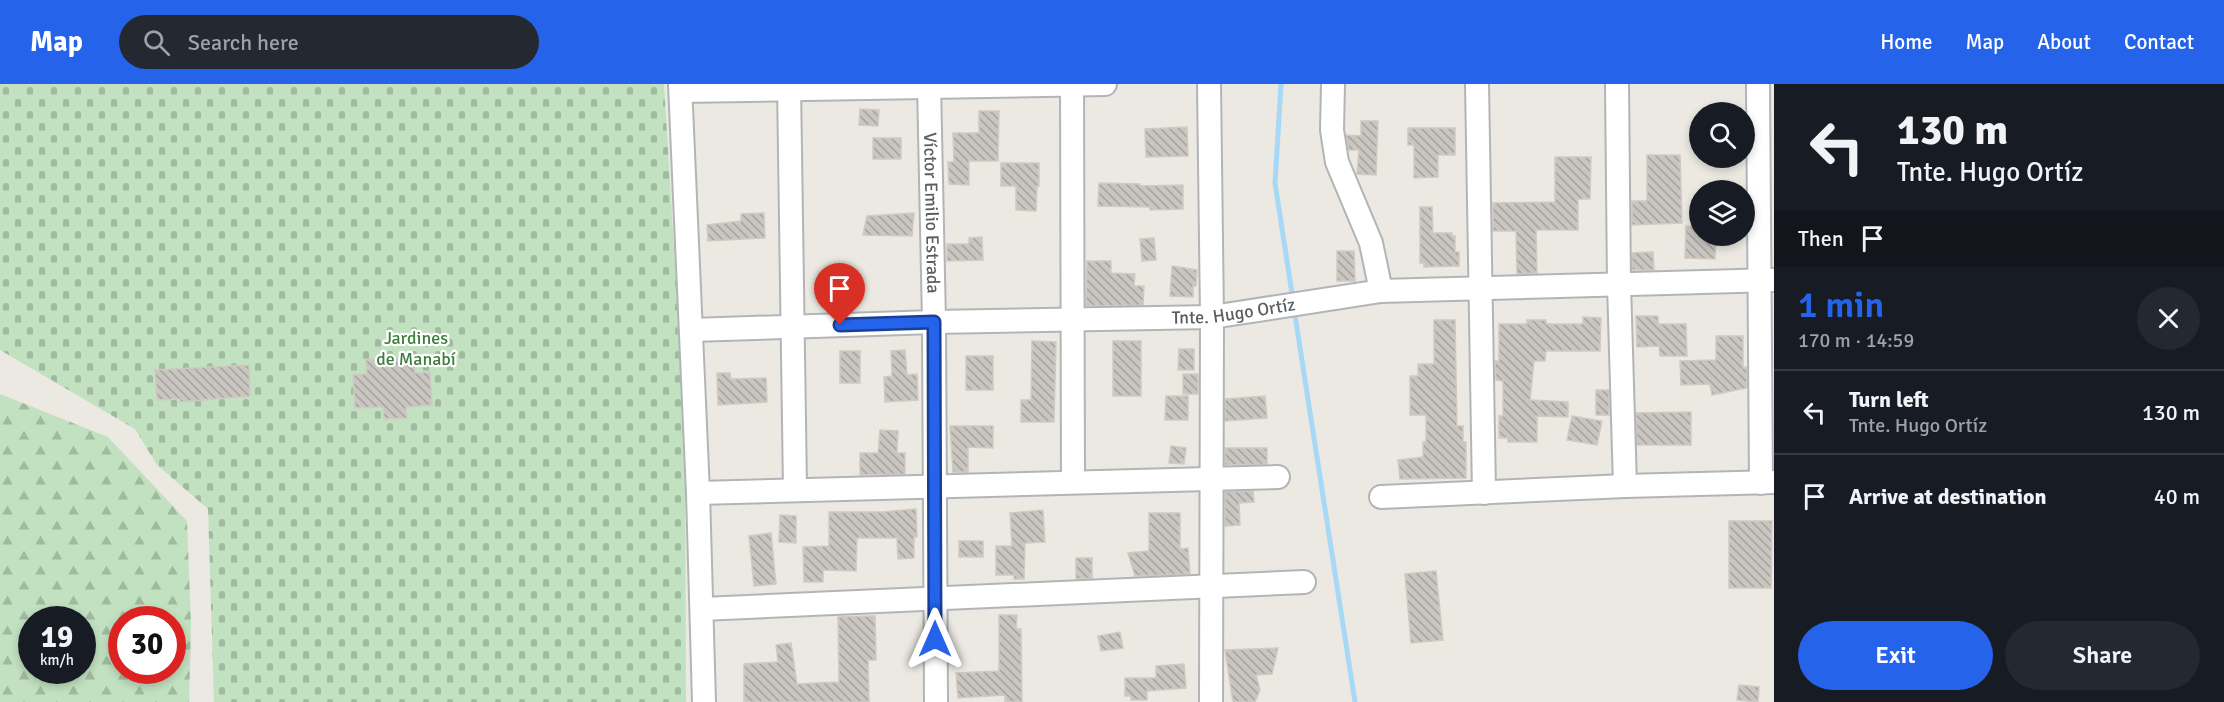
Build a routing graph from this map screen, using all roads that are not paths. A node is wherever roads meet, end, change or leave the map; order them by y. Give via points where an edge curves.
1 (1072, 84) edge
2 (1105, 84) edge
3 (1209, 84) edge
4 (1333, 84) edge
5 (1477, 84) edge
6 (1617, 84) edge
7 (1758, 84) edge
8 (929, 85) edge
9 (789, 87) edge
10 (681, 88) edge
11 (1767, 280) edge
12 (1619, 284) junction
13 (1480, 287) junction
14 (1381, 291) junction
15 (1219, 316) junction
16 (1073, 320) junction
17 (934, 322) junction
18 (793, 326) junction
19 (692, 330) junction
20 (1278, 477) dead end
21 (1212, 478) junction
22 (1074, 482) junction
23 (1767, 482) edge
24 (934, 485) junction
25 (1625, 486) junction
26 (795, 489) junction
27 (698, 493) junction
28 (1484, 493) junction
29 (1382, 497) dead end
30 (1304, 582) dead end
31 (1211, 587) junction
32 (935, 597) junction
33 (702, 609) junction
34 (704, 702) edge
35 (936, 702) edge
36 (1211, 702) edge

1 - 2 street
1 - 8 street
1 - 16 street
3 - 15 street
4 - 14 street via 1332,130 1337,162 1371,243
5 - 13 street
6 - 12 street
7 - 11 street
8 - 9 street
8 - 17 street, Víctor Emilio Estrada
9 - 10 street
9 - 18 street
10 - 19 street
11 - 12 street, Tnte. Hugo Ortíz
11 - 23 street
12 - 13 street, Tnte. Hugo Ortíz
12 - 25 street
13 - 14 street, Tnte. Hugo Ortíz
13 - 28 street
14 - 15 street, Tnte. Hugo Ortíz
15 - 16 street, Tnte. Hugo Ortíz
15 - 21 street
16 - 17 street, Tnte. Hugo Ortíz
16 - 22 street
17 - 18 street, Tnte. Hugo Ortíz
17 - 24 street, Víctor Emilio Estrada
18 - 19 street, Tnte. Hugo Ortíz
18 - 26 street
19 - 27 street
20 - 21 street
21 - 22 street
21 - 31 street
22 - 24 street
23 - 25 street
24 - 26 street
24 - 32 street, Víctor Emilio Estrada
25 - 28 street
26 - 27 street
27 - 33 street
28 - 29 street
30 - 31 street
31 - 32 street
31 - 36 street
32 - 33 street
32 - 35 street, Víctor Emilio Estrada
33 - 34 street

